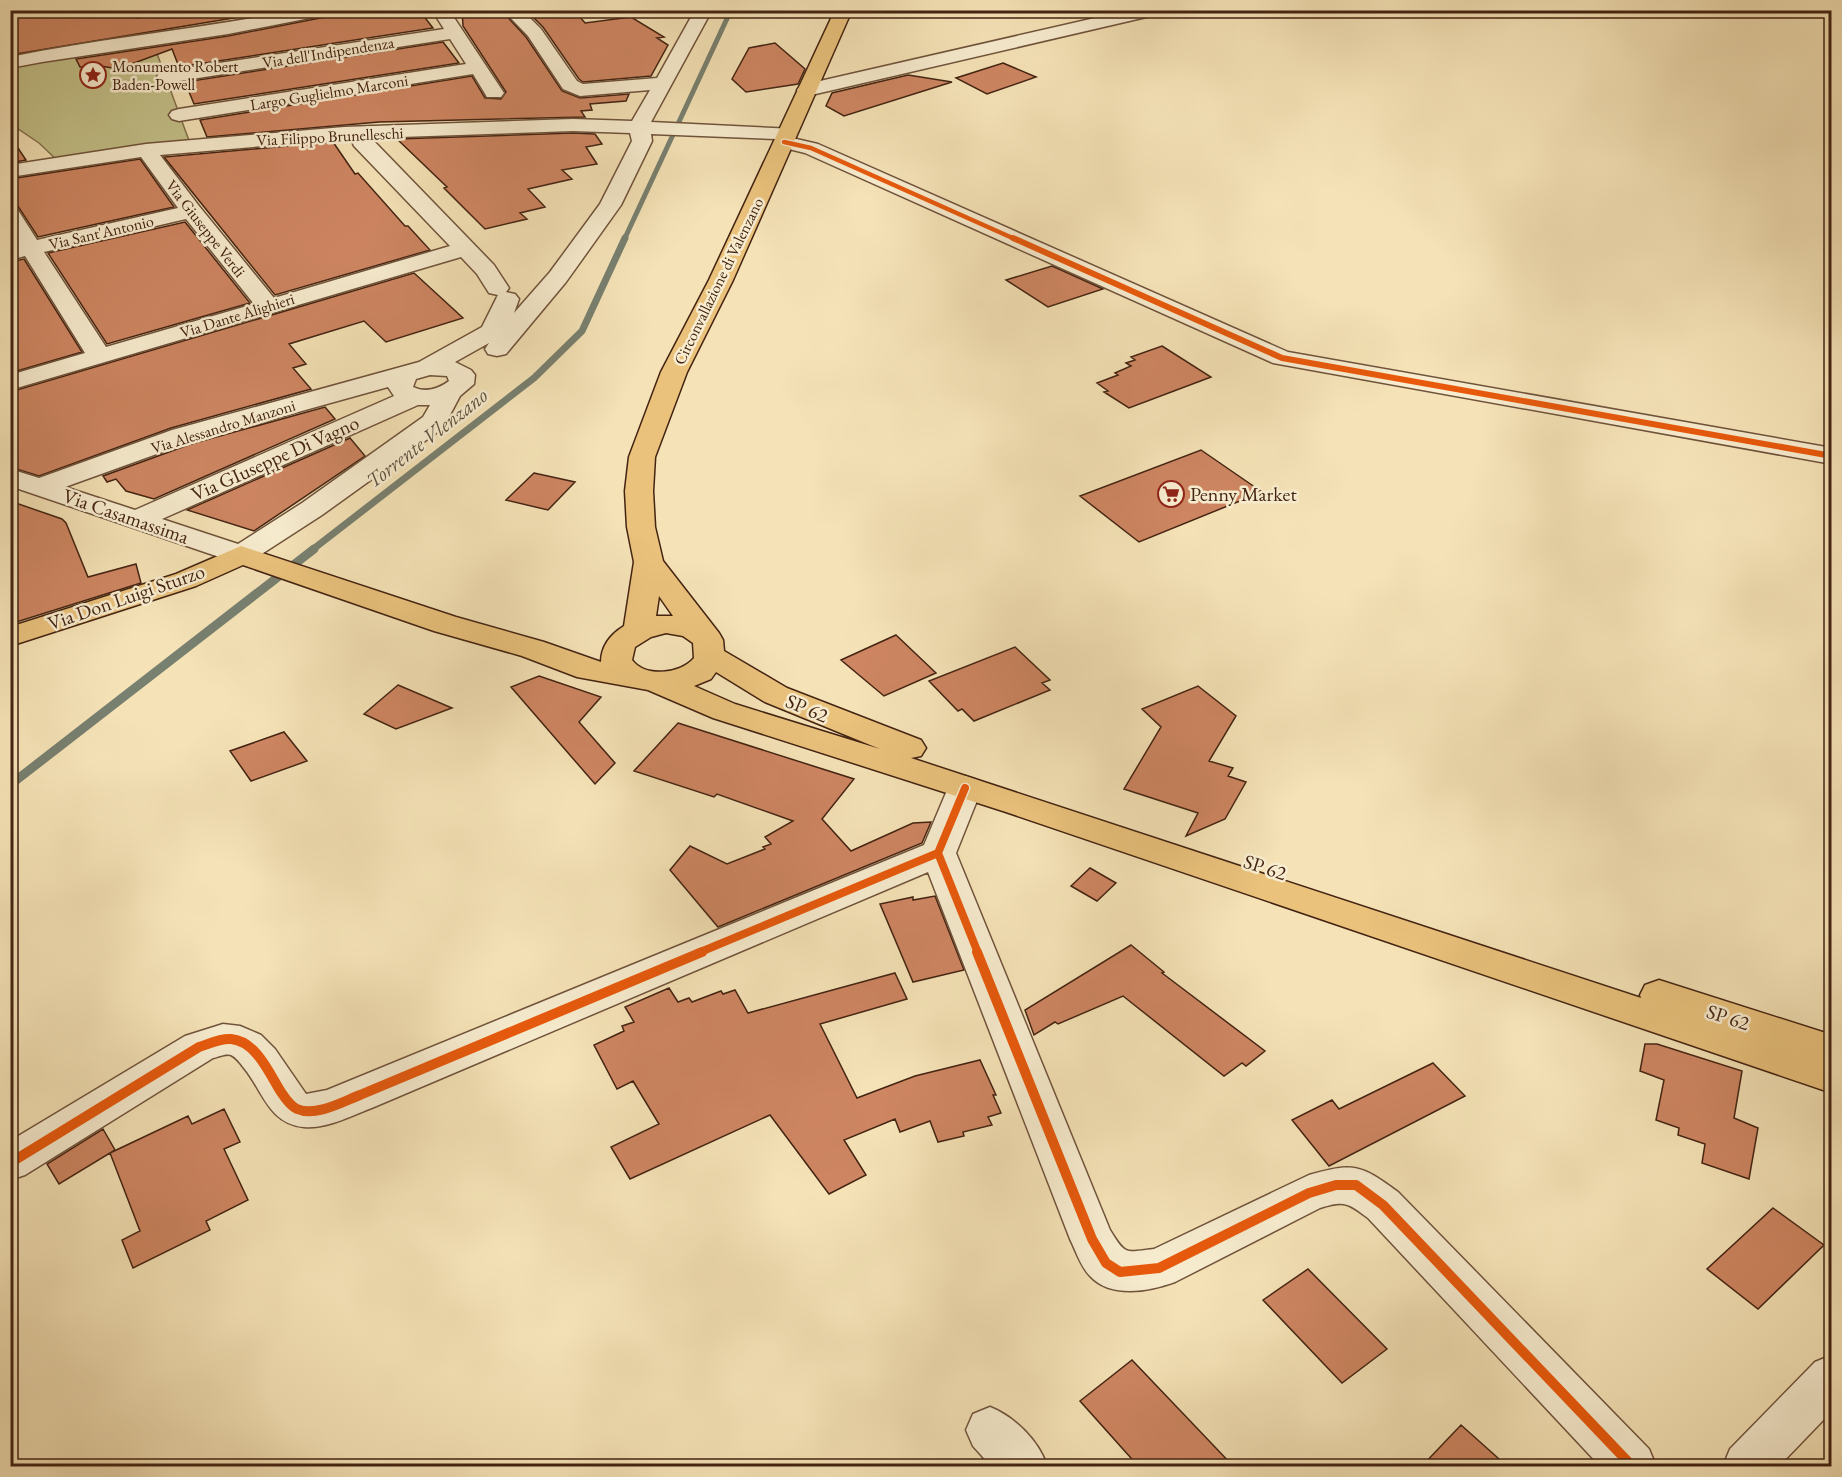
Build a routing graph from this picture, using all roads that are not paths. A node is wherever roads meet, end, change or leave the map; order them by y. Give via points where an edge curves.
1 (325, 10) edge
2 (440, 10) edge
3 (511, 10) edge
4 (704, 10) edge
5 (844, 10) edge
6 (1155, 10) edge
7 (455, 33) junction
8 (152, 40) junction
9 (10, 63) edge
10 (478, 68) junction
11 (166, 77) junction
12 (664, 83) junction
13 (807, 90) junction
14 (494, 93) dead end
15 (179, 115) junction
16 (645, 127) junction
17 (360, 133) junction
18 (785, 137) junction
19 (191, 146) junction
20 (146, 150) junction
21 (10, 171) edge
22 (191, 211) junction
23 (10, 215) edge
24 (465, 249) junction
25 (21, 250) edge
26 (511, 285) junction
27 (547, 288) junction
28 (268, 306) junction
29 (99, 356) junction
30 (416, 379) junction
31 (10, 383) edge
32 (455, 389) junction
33 (1832, 456) edge
34 (10, 477) edge
35 (41, 486) junction
36 (136, 520) junction
37 (249, 557) junction
38 (649, 562) junction
39 (10, 637) edge
40 (629, 639) junction
41 (706, 644) junction
42 (533, 649) junction
43 (645, 680) junction
44 (965, 788) junction
45 (938, 853) junction
46 (1832, 1051) edge
47 (1832, 1077) edge
48 (10, 1163) edge
49 (1832, 1377) edge
50 (990, 1430) dead end
51 (1023, 1467) edge
52 (1632, 1467) edge
53 (1748, 1467) edge

1 - 8 street
2 - 7 street
3 - 12 street via 535,33 570,86 580,90
4 - 12 street
5 - 13 main road, Circonvallazione di Valenzano
6 - 13 street
7 - 10 street
7 - 11 street, Via dell'Indipendenza
8 - 9 street
8 - 11 street
10 - 14 street
10 - 15 street, Largo Guglielmo Marconi
11 - 15 street
12 - 16 street
13 - 18 main road, Circonvallazione di Valenzano
15 - 19 street
16 - 17 street, Via Filippo Brunelleschi via 573,125
16 - 18 street, Via Filippo Brunelleschi
16 - 27 street via 610,205
17 - 19 street, Via Filippo Brunelleschi
17 - 24 street via 361,142
18 - 33 street, Via Filippo Brunelleschi via 1282,358
18 - 38 main road, Circonvallazione di Valenzano via 721,280 674,372 642,457 641,527
19 - 20 street, Via Filippo Brunelleschi
20 - 21 street, Via Filippo Brunelleschi
20 - 22 street, Via Giuseppe Verdi
22 - 25 street, Via Sant'Antonio
22 - 28 street, Via Giuseppe Verdi
23 - 25 street
24 - 26 street via 486,270
24 - 28 street, Via Dante Alighieri
25 - 29 street
26 - 27 street via 532,298
26 - 30 street via 500,319 491,332
27 - 32 street via 488,359
28 - 29 street, Via Dante Alighieri
29 - 31 street, Via Dante Alighieri
30 - 32 street via 453,369 462,375
30 - 35 street, Via Alessandro Manzoni via 181,436
30 - 36 street, Via GIuseppe Di Vagno
32 - 37 street via 434,422
34 - 35 street, Via Casamassima
35 - 36 street, Via Casamassima
36 - 37 street, Via Casamassima
37 - 39 main road, Via Don Luigi Sturzo
37 - 42 main road via 445,624
38 - 40 main road
38 - 41 main road
40 - 41 main road via 666,624 692,628
40 - 42 main road
40 - 43 main road via 616,654 617,663
41 - 43 main road via 698,672 680,680
41 - 46 main road, SP 62 via 776,695 880,738 1393,910
42 - 43 main road via 588,670
43 - 44 main road, SP 62 via 724,711
44 - 45 street
44 - 47 main road, SP 62
45 - 48 street via 333,1105 297,1109 244,1044 232,1039 200,1047
45 - 52 street via 1092,1239 1106,1263 1120,1272 1159,1268 1309,1193 1336,1185 1356,1185 1383,1205
49 - 53 street
50 - 51 street

